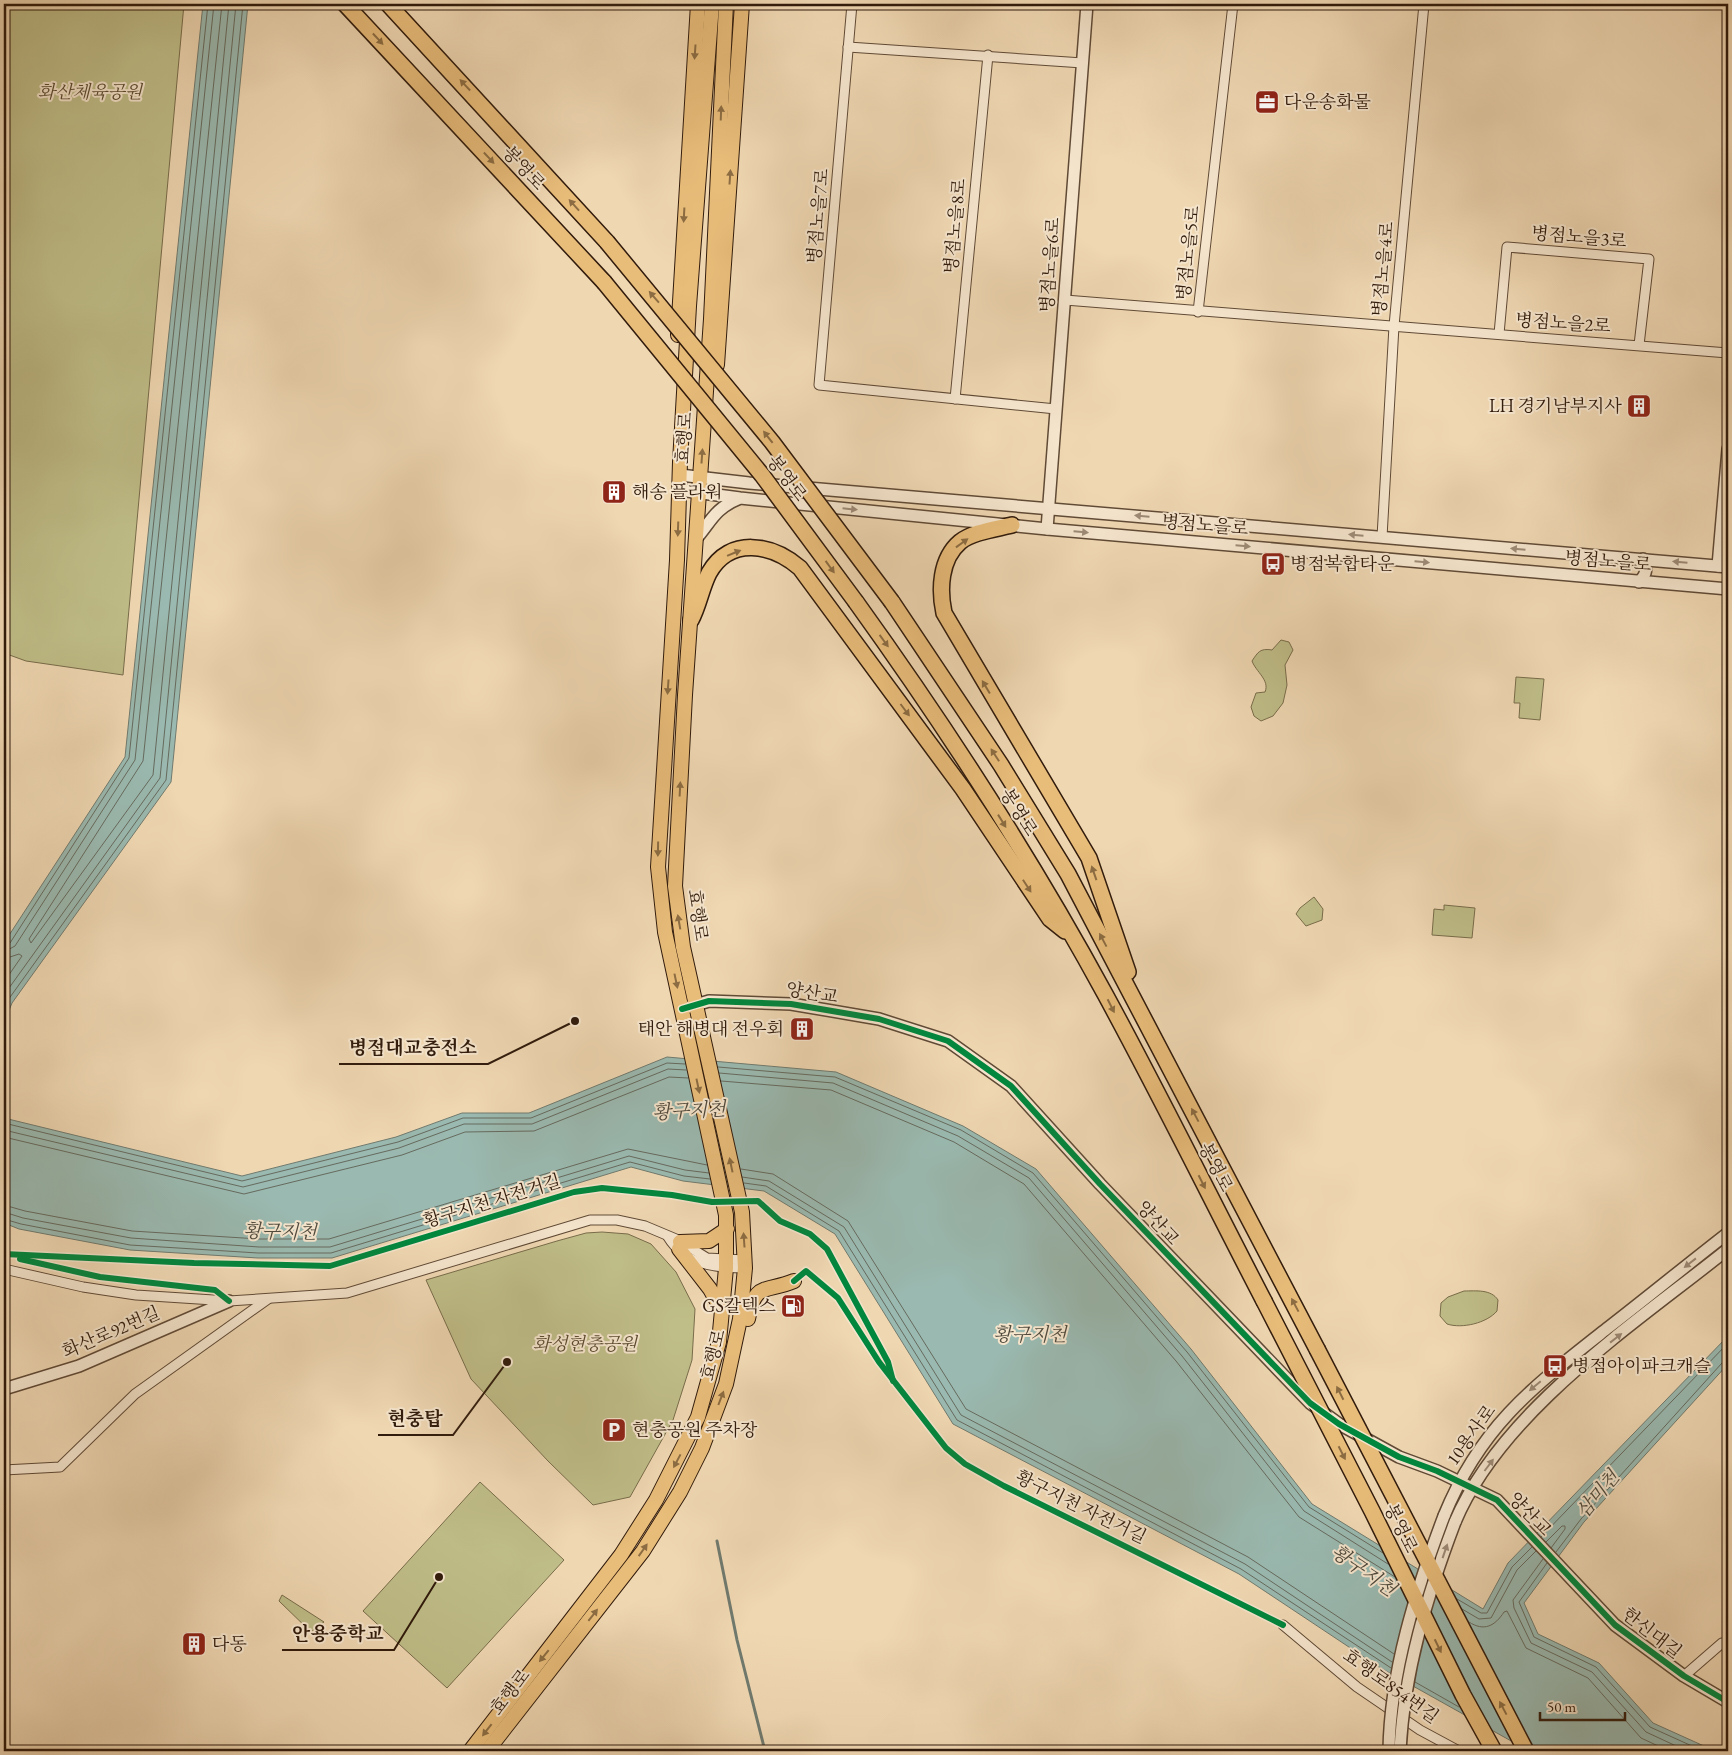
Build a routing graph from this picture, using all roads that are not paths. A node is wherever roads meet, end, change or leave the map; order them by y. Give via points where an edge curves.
1 (345, 4) edge
2 (388, 4) edge
3 (698, 4) edge
4 (712, 4) edge
5 (726, 4) edge
6 (742, 4) edge
7 (852, 4) edge
8 (1088, 4) edge
9 (1233, 4) edge
10 (1424, 4) edge
11 (848, 47) junction
12 (988, 55) junction
13 (1083, 63) junction
14 (1065, 300) junction
15 (1198, 312) junction
16 (1394, 326) junction
17 (1500, 334) junction
18 (1639, 345) junction
19 (1728, 353) edge
20 (706, 398) junction
21 (955, 399) junction
22 (1056, 409) junction
23 (683, 413) junction
24 (1728, 449) edge
25 (680, 475) junction
26 (700, 478) junction
27 (750, 483) junction
28 (679, 490) junction
29 (699, 493) junction
30 (743, 498) junction
31 (987, 503) junction
32 (1049, 508) junction
33 (1106, 513) junction
34 (984, 522) junction
35 (1012, 525) junction
36 (1047, 529) junction
37 (1313, 531) junction
38 (1106, 534) junction
39 (1382, 537) junction
40 (695, 540) junction
41 (1446, 542) junction
42 (1308, 552) junction
43 (1643, 559) junction
44 (1443, 564) junction
45 (1723, 566) edge
46 (1639, 582) junction
47 (1728, 590) edge
48 (691, 620) junction
49 (663, 919) junction
50 (1070, 934) junction
51 (683, 946) junction
52 (696, 1004) junction
53 (682, 1009) junction
54 (1144, 1018) junction
55 (727, 1222) junction
56 (1728, 1233) edge
57 (676, 1243) junction
58 (1728, 1249) edge
59 (726, 1264) junction
60 (745, 1264) junction
61 (4, 1269) edge
62 (794, 1282) dead end
63 (270, 1298) junction
64 (229, 1301) junction
65 (722, 1316) junction
66 (738, 1334) junction
67 (731, 1366) junction
68 (4, 1389) edge
69 (1492, 1431) junction
70 (1507, 1442) junction
71 (4, 1470) edge
72 (1459, 1481) junction
73 (1473, 1488) junction
74 (1567, 1575) joint
75 (602, 1581) junction
76 (614, 1589) junction
77 (1283, 1625) dead end
78 (1728, 1645) edge
79 (1684, 1676) junction
80 (530, 1685) junction
81 (1728, 1702) edge
82 (470, 1751) edge
83 (487, 1751) edge
84 (1389, 1751) edge
85 (1400, 1751) edge
86 (1459, 1751) edge
87 (1494, 1751) edge
88 (1526, 1751) edge

1 -> 50 highway, 봉영로, bridge via 604,282 762,475 856,602 959,752 1028,860
54 -> 2 highway, 봉영로, bridge via 1063,866 1002,765 892,602 766,434 607,242
3 -> 23 main road via 679,295 676,387
4 - 23 main road, 효행로
20 -> 5 main road, 효행로
20 -> 6 main road via 717,367
7 - 11 street
8 - 13 street, 병점노을6로
9 - 15 street, 병점노을5로
10 - 16 street, 병점노을4로
11 - 12 street
11 - 21 street, 병점노을7로 via 819,385
12 - 13 street
12 - 21 street, 병점노을8로
13 - 14 street, 병점노을6로
14 - 15 street
14 - 22 street, 병점노을6로
15 - 16 street, 병점노을5로
16 - 17 street, 병점노을2로
16 - 39 street, 병점노을4로
17 - 18 street, 병점노을2로
17 - 18 street, 병점노을3로 via 1507,247 1649,259
18 - 19 street, 병점노을2로
26 -> 20 main road, 효행로
21 - 22 street, 병점노을7로
22 - 32 street, 병점노을6로
23 - 25 main road, 효행로
24 - 45 street
25 - 26 street, 병점노을로
25 - 28 main road, 효행로
26 - 27 street, 병점노을로
26 - 29 main road, 효행로
27 - 30 street via 745,487
27 - 31 street, 병점노을로
28 - 29 street, 병점노을로
28 -> 49 main road, 효행로 via 658,835
29 - 30 street, 병점노을로
29 - 40 main road, 효행로
30 -> 34 street, 병점노을로
30 - 40 street via 726,504 714,514
31 - 32 street, 병점노을로
31 - 34 street via 989,517
32 - 33 street, 병점노을로
32 - 36 street, 병점노을6로
37 -> 33 street, 병점노을로
33 - 38 street via 1101,527
34 - 35 street, 병점노을로
35 - 36 street, 병점노을로
54 -> 35 highway via 1089,858 944,613 940,596 951,553 960,542
36 -> 38 street, 병점노을로
39 -> 37 street, 병점노을로
37 - 42 street via 1316,545
38 -> 42 street, 병점노을로
39 - 41 street, 병점노을로
40 - 48 main road, 효행로
43 -> 41 street, 병점노을로
41 - 44 street via 1440,548
42 -> 44 street, 병점노을로
45 -> 43 street, 병점노을로
43 - 46 street via 1645,576
44 - 46 street, 병점노을로
46 - 47 street, 병점노을로
48 -> 50 highway via 710,571 726,556 756,547 788,557 800,568 963,789 1050,919
51 -> 48 main road, 효행로 via 676,896 675,856
49 - 51 main road via 668,922 674,952 679,954
49 -> 53 main road, 효행로
50 -> 87 highway, 봉영로, bridge via 1264,1301 1462,1695
51 - 52 main road, 효행로
52 - 53 street, 양산교
60 -> 52 main road, 효행로 via 742,1212
52 - 72 street, 양산교 via 709,1001 790,1004 879,1019 948,1041 1011,1086 1310,1403 1339,1424 1399,1457
53 -> 55 main road, 효행로
88 -> 54 highway, 봉영로, bridge
55 - 57 main road via 709,1241
55 - 59 main road, 효행로
56 -> 69 street, 10용사로 via 1531,1389
57 - 59 street
57 - 63 street via 645,1226 617,1220 590,1220 347,1293
57 - 65 main road via 710,1289
70 -> 58 street, 10용사로 via 1568,1378
59 - 60 street
59 - 65 main road, 효행로
60 - 66 main road, 효행로
61 - 64 street via 136,1295
62 - 66 main road via 758,1292 744,1328
63 - 64 street
63 - 71 street via 135,1394 60,1467
64 - 68 street, 화산로92번길 via 79,1366
65 - 67 main road via 731,1321 726,1354
65 -> 75 main road, 효행로 via 708,1386 687,1442 656,1500
66 - 67 main road, 효행로
76 -> 67 main road, 효행로 via 643,1551 680,1492 702,1448
69 - 70 street via 1495,1441
69 - 72 street, 10용사로
73 -> 70 street, 10용사로
72 - 73 street, 양산교
72 - 84 street, 10용사로, bridge via 1444,1516 1398,1667
73 - 74 street, 양산교 via 1497,1500
85 -> 73 street, 10용사로, bridge via 1405,1700 1418,1634 1455,1522
74 - 79 street, 한신대길 via 1615,1625
75 - 76 main road
75 -> 80 main road, 효행로
80 -> 76 main road, 효행로
77 - 86 street, 효행로854번길 via 1356,1687 1420,1730
78 - 79 street, 한신대길 via 1722,1643 1713,1649
79 - 81 street, 한신대길
80 -> 82 main road, 효행로
80 - 83 main road, 효행로

